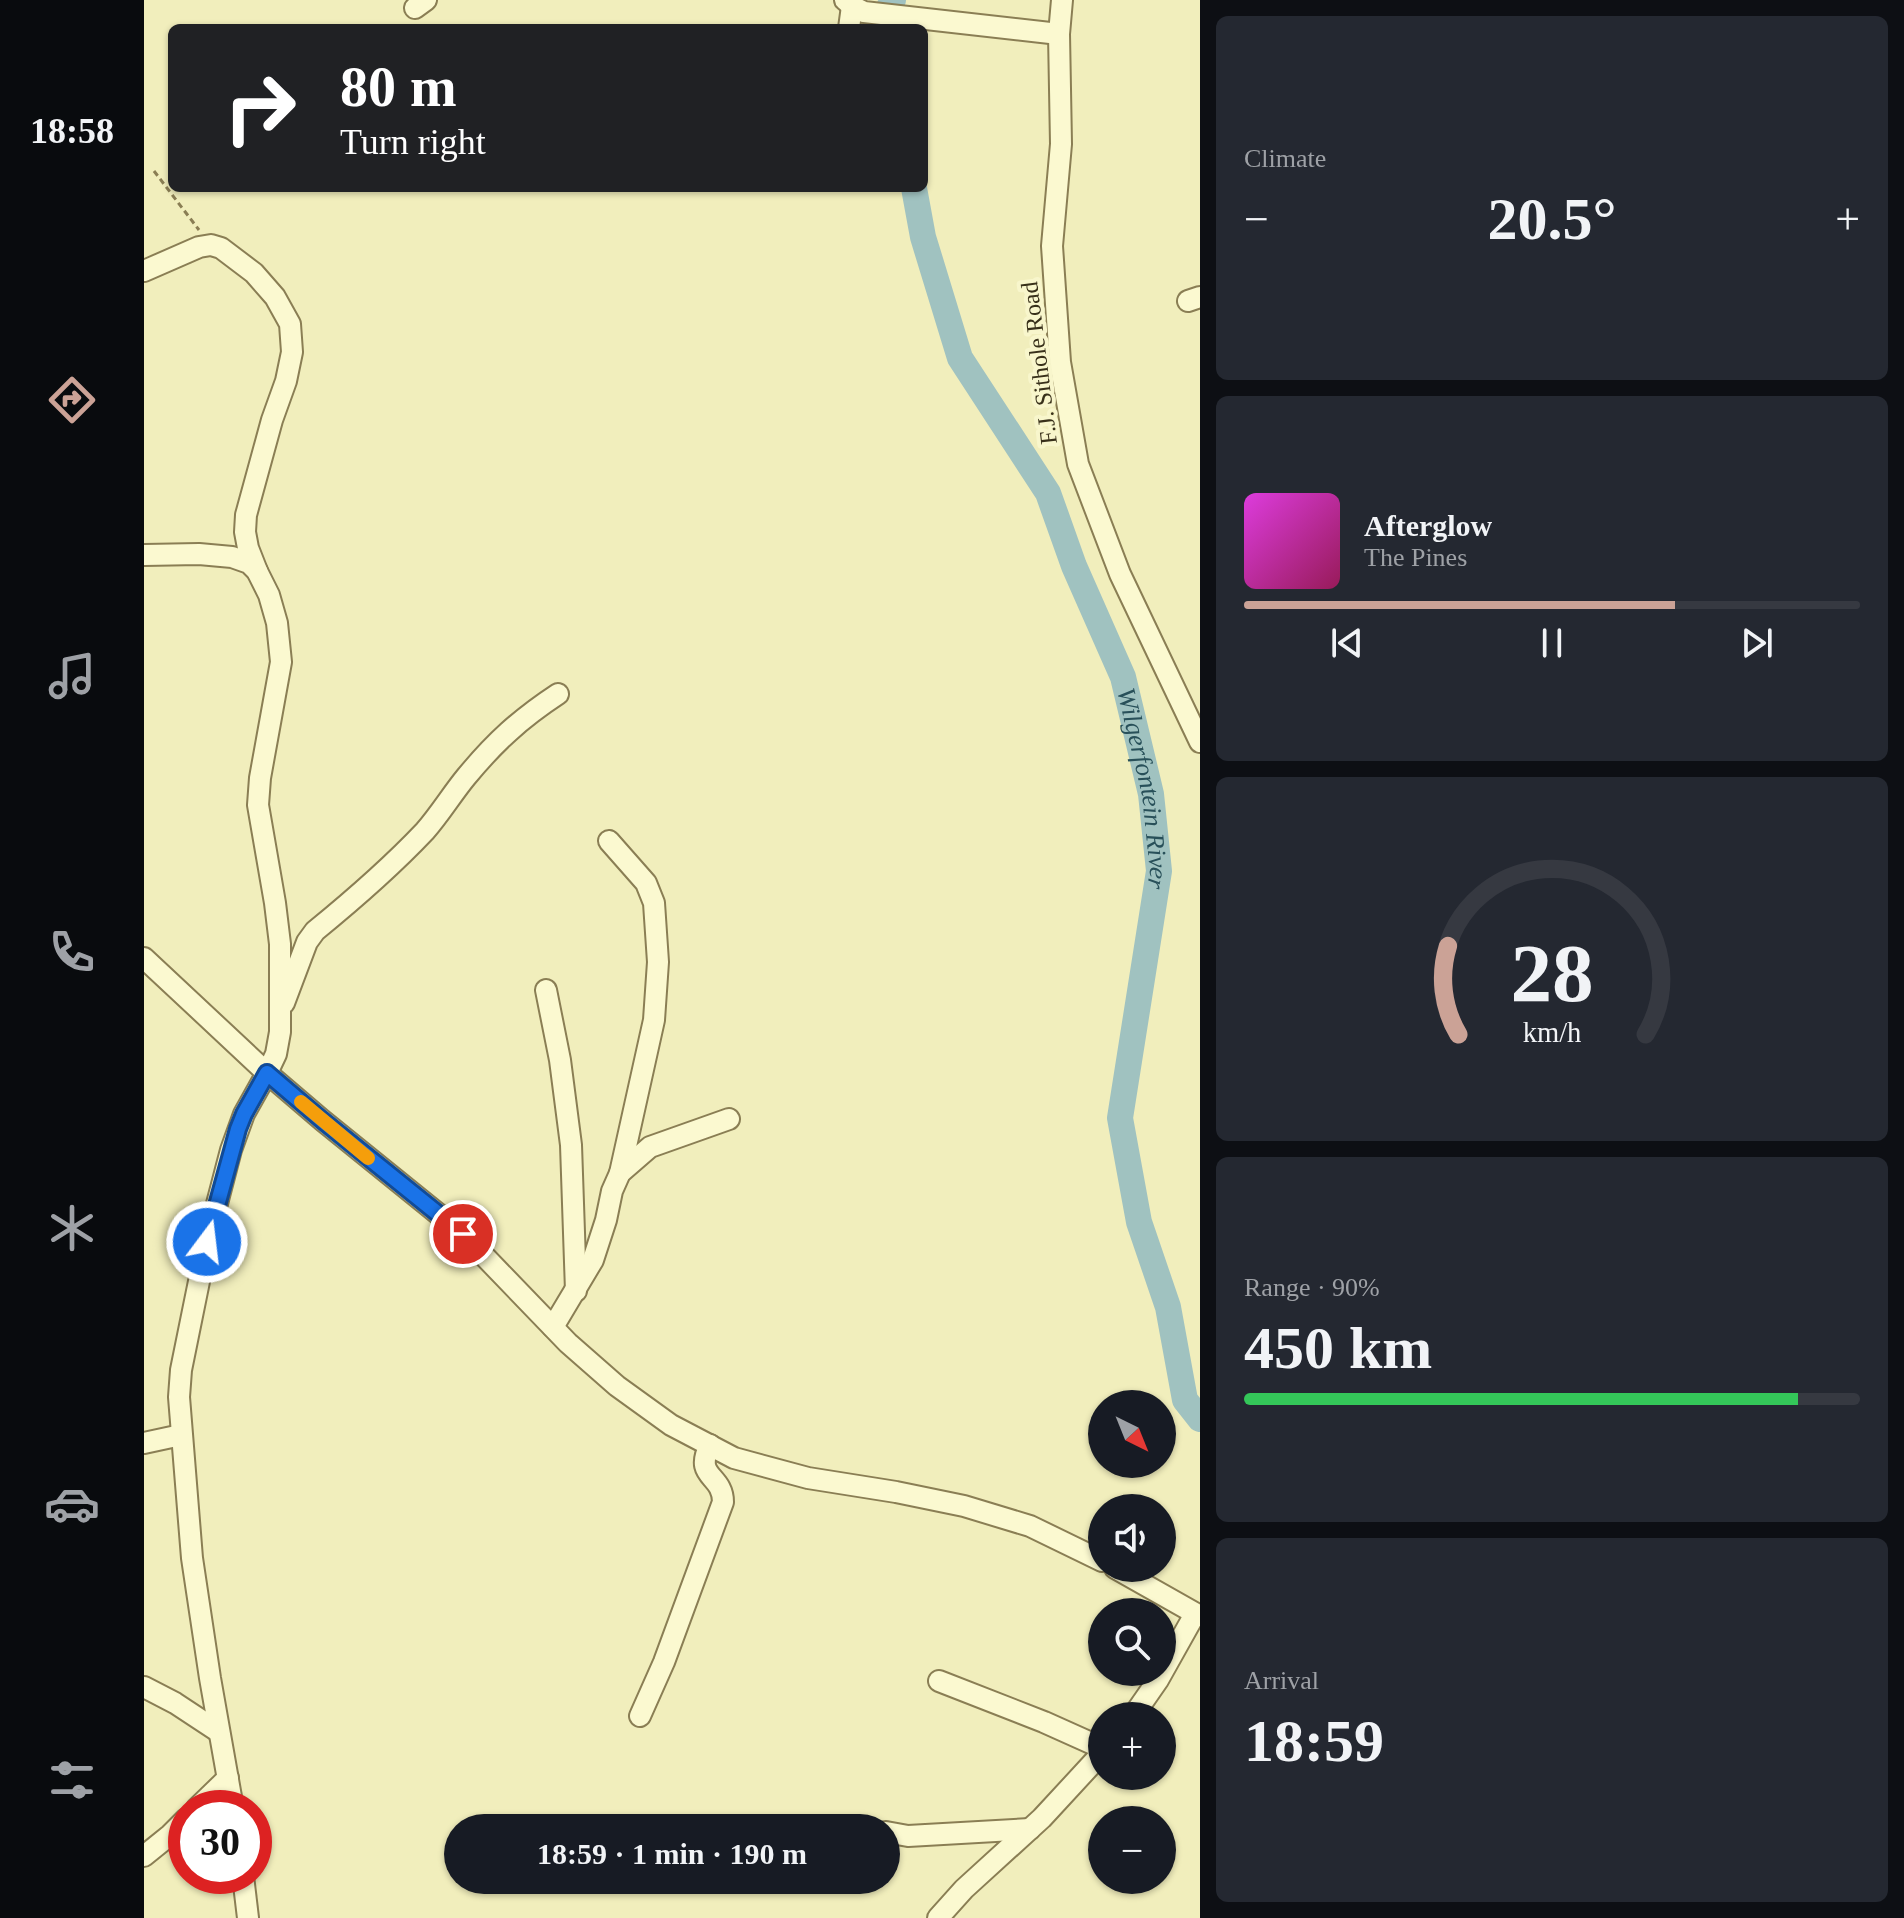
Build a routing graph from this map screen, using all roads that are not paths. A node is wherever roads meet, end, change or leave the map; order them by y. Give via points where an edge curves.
1 (1062, 0) edge
2 (854, 6) edge
3 (1059, 34) junction
4 (144, 271) edge
5 (144, 555) edge
6 (257, 571) junction
7 (558, 694) dead end
8 (1200, 742) edge
9 (609, 841) dead end
10 (144, 958) edge
11 (546, 990) dead end
12 (279, 1014) junction
13 (267, 1073) junction
14 (729, 1119) dead end
15 (620, 1173) junction
16 (576, 1291) junction
17 (553, 1327) junction
18 (181, 1435) junction
19 (144, 1443) edge
20 (710, 1445) junction
21 (1088, 1554) edge
22 (1140, 1582) edge
23 (1198, 1615) edge
24 (939, 1681) dead end
25 (144, 1687) edge
26 (1143, 1702) edge
27 (640, 1716) dead end
28 (219, 1732) junction
29 (1088, 1744) edge
30 (1088, 1768) edge
31 (228, 1778) junction
32 (216, 1790) edge
33 (230, 1790) edge
34 (1030, 1829) junction
35 (900, 1835) edge
36 (168, 1837) edge
37 (144, 1856) edge
38 (245, 1894) edge
39 (248, 1918) edge
40 (938, 1918) edge

1 - 3 street, F.J. Sithole Road
2 - 3 street via 899,17
3 - 8 street, F.J. Sithole Road via 1061,144 1052,246 1060,362 1078,464 1120,574
4 - 6 street via 199,247 221,248 254,273 290,324 286,381 246,515 245,532
5 - 6 street via 232,557
6 - 12 street via 277,623 281,662 258,805 280,944
7 - 12 street via 497,742 427,829 315,931
9 - 15 street via 646,883 654,903 658,962 654,1020
10 - 13 street
11 - 16 street via 571,1145
12 - 13 street via 278,1046
13 - 17 street via 463,1234
13 - 18 street via 238,1129 207,1242 181,1370
14 - 15 street via 650,1147
15 - 16 street via 593,1260
16 - 17 street
17 - 20 street via 617,1386 671,1425
18 - 19 street
18 - 28 street via 192,1558
20 - 21 street via 734,1458 808,1478 977,1510 1030,1526
20 - 27 street via 705,1470 719,1485 723,1502
22 - 23 street
23 - 26 street
24 - 29 street
25 - 28 street
28 - 31 street
30 - 34 street
31 - 32 street
31 - 33 street
34 - 35 street
34 - 40 street
36 - 37 street
38 - 39 street

